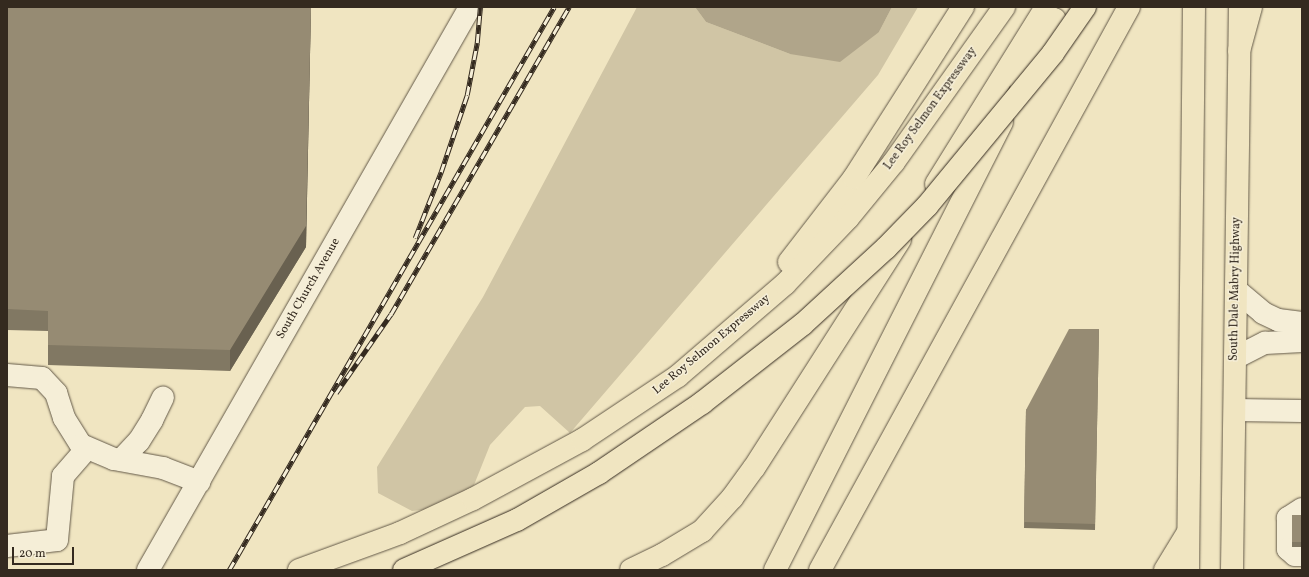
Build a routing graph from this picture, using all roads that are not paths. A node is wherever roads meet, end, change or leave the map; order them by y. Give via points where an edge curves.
1 (470, 7) edge
2 (963, 7) edge
3 (1004, 7) edge
4 (1046, 7) edge
5 (1061, 7) edge
6 (1085, 7) edge
7 (1129, 7) edge
8 (1194, 7) edge
9 (1240, 7) edge
10 (1251, 7) edge
11 (1239, 51) junction
12 (1236, 290) junction
13 (751, 313) junction
14 (1302, 323) edge
15 (1302, 341) edge
16 (1236, 358) junction
17 (7, 375) edge
18 (162, 397) dead end
19 (1235, 410) junction
20 (1302, 411) edge
21 (87, 448) junction
22 (121, 460) junction
23 (199, 482) junction
24 (1302, 509) edge
25 (1189, 531) junction
26 (7, 546) edge
27 (1302, 555) edge
28 (148, 570) edge
29 (300, 570) edge
30 (404, 570) edge
31 (631, 570) edge
32 (775, 570) edge
33 (820, 570) edge
34 (1165, 570) edge
35 (1188, 570) edge
36 (1232, 570) edge

1 - 23 street, South Church Avenue
2 - 13 main road via 854,178
3 - 13 main road, Lee Roy Selmon Expressway via 894,162 848,218 785,284
4 - 31 main road via 784,422 732,498 702,531
5 - 32 main road
6 - 30 main road, bridge via 1053,53 927,206 886,248 802,325 702,403 599,473 517,520
7 - 33 main road
8 - 25 main road
9 - 11 main road, South Dale Mabry Highway
10 - 11 main road
11 - 12 main road, South Dale Mabry Highway
12 - 14 street via 1264,313 1278,320
12 - 16 main road, South Dale Mabry Highway
13 - 29 main road, Lee Roy Selmon Expressway via 678,376 582,440 431,520
15 - 16 street via 1265,343
16 - 19 main road, South Dale Mabry Highway
17 - 21 street via 42,378 56,393 64,418 81,445
18 - 22 street via 139,441
19 - 20 street
19 - 36 main road, South Dale Mabry Highway
21 - 22 street
21 - 26 street via 63,476 57,540
22 - 23 street via 164,468
23 - 28 street, South Church Avenue
24 - 27 street via 1288,518 1288,549 1296,555
25 - 34 main road
25 - 35 main road

